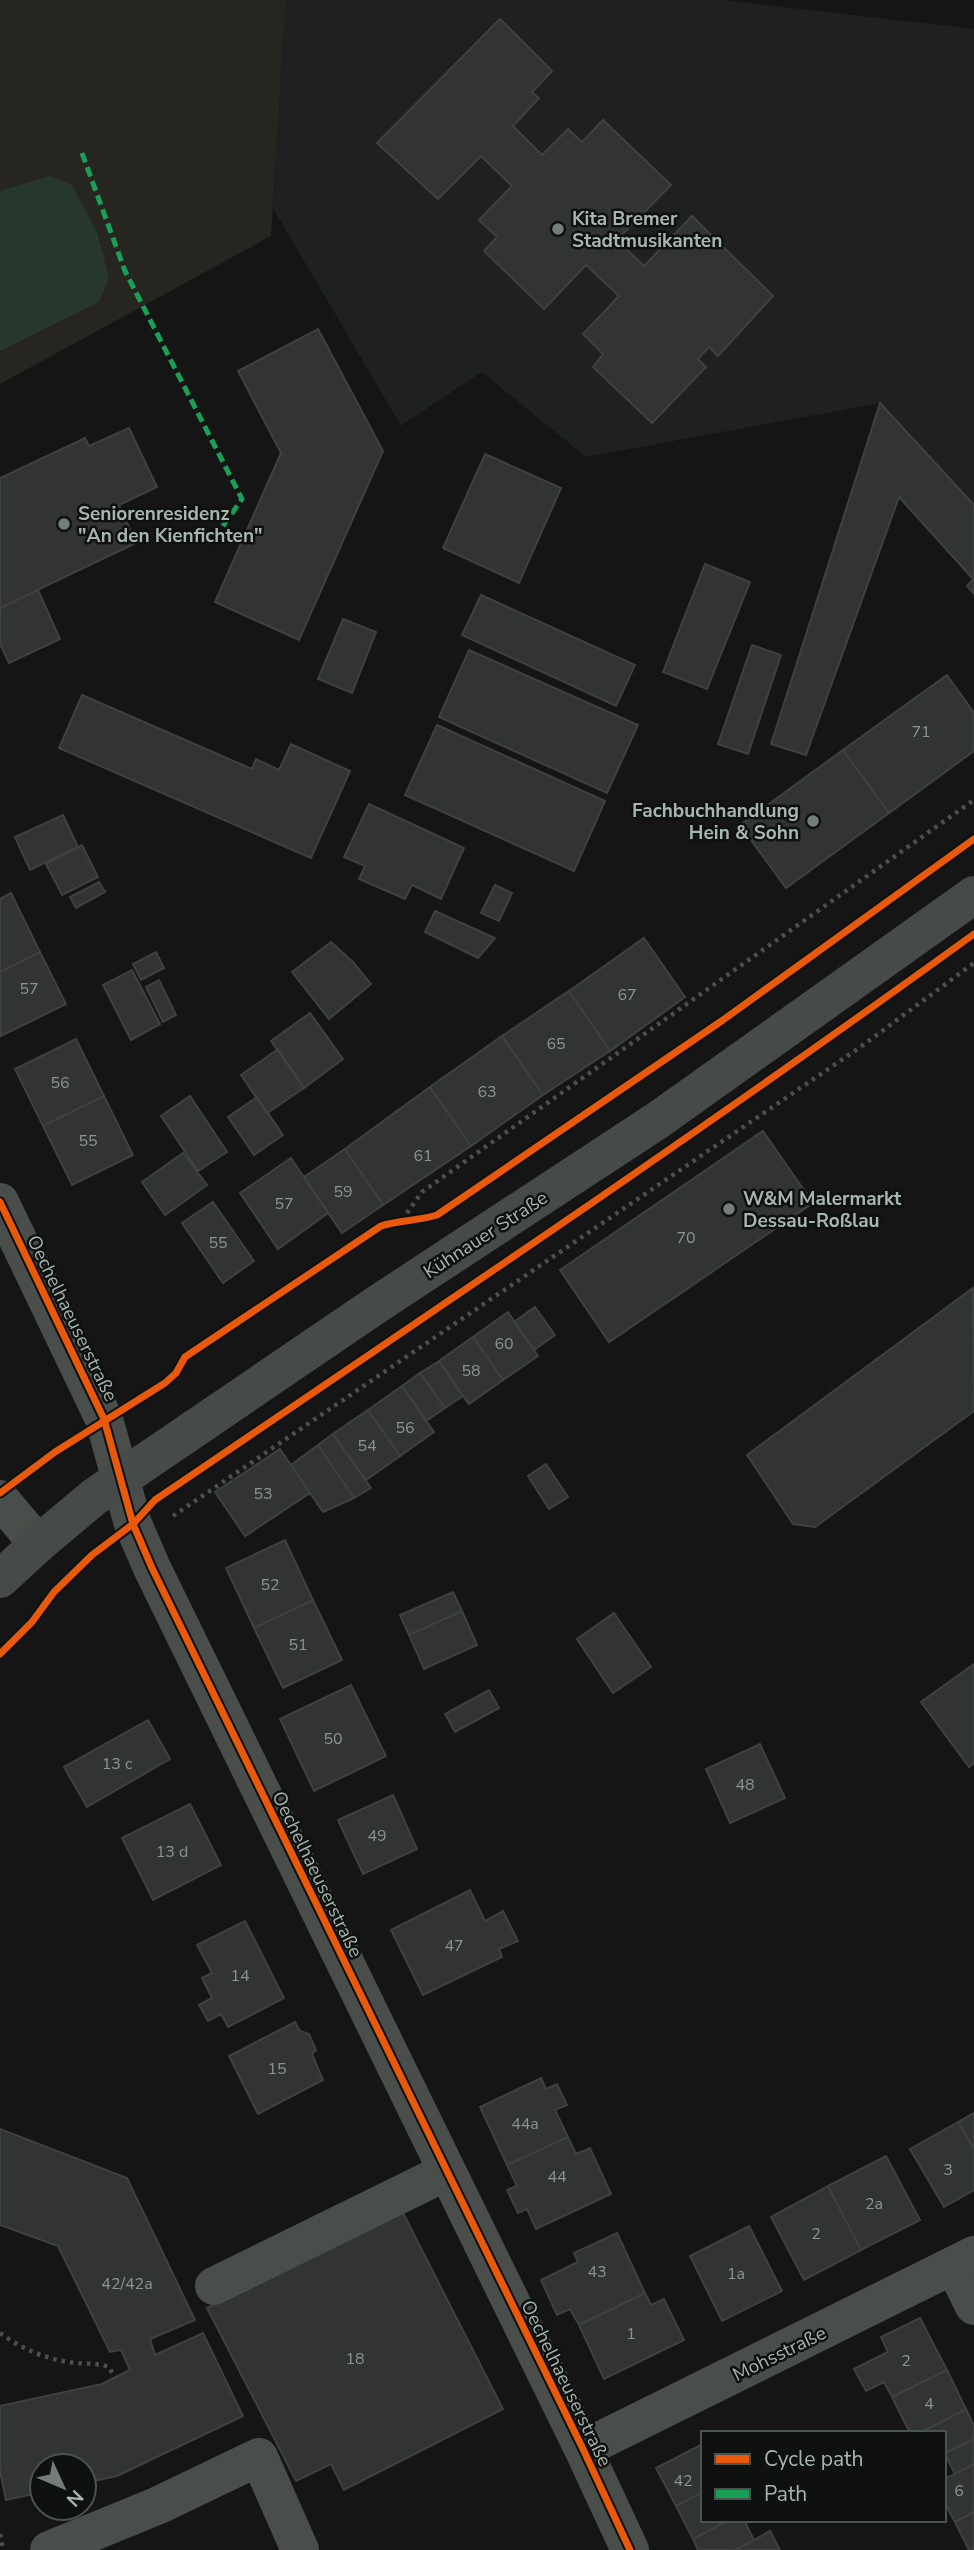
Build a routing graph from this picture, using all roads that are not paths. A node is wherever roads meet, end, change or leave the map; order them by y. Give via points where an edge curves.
1 (974, 895) edge
2 (0, 1202) edge
3 (120, 1480) junction
4 (0, 1499) edge
5 (38, 1544) junction
6 (0, 1579) edge
7 (446, 2172) junction
8 (964, 2261) edge
9 (214, 2286) dead end
10 (974, 2306) edge
11 (583, 2449) junction
12 (49, 2550) edge
13 (300, 2550) edge
14 (630, 2550) edge

1 - 3 main road, Kühnauer Straße via 668,1113
2 - 3 street, Oechelhaeuserstraße via 104,1419
3 - 5 main road, Kühnauer Straße
3 - 7 street, Oechelhaeuserstraße via 157,1579
4 - 5 street
5 - 6 main road, Kühnauer Straße
7 - 9 street
7 - 11 street, Oechelhaeuserstraße
8 - 10 street
8 - 11 street, Mohsstraße
11 - 14 street, Oechelhaeuserstraße
12 - 13 street via 259,2457

